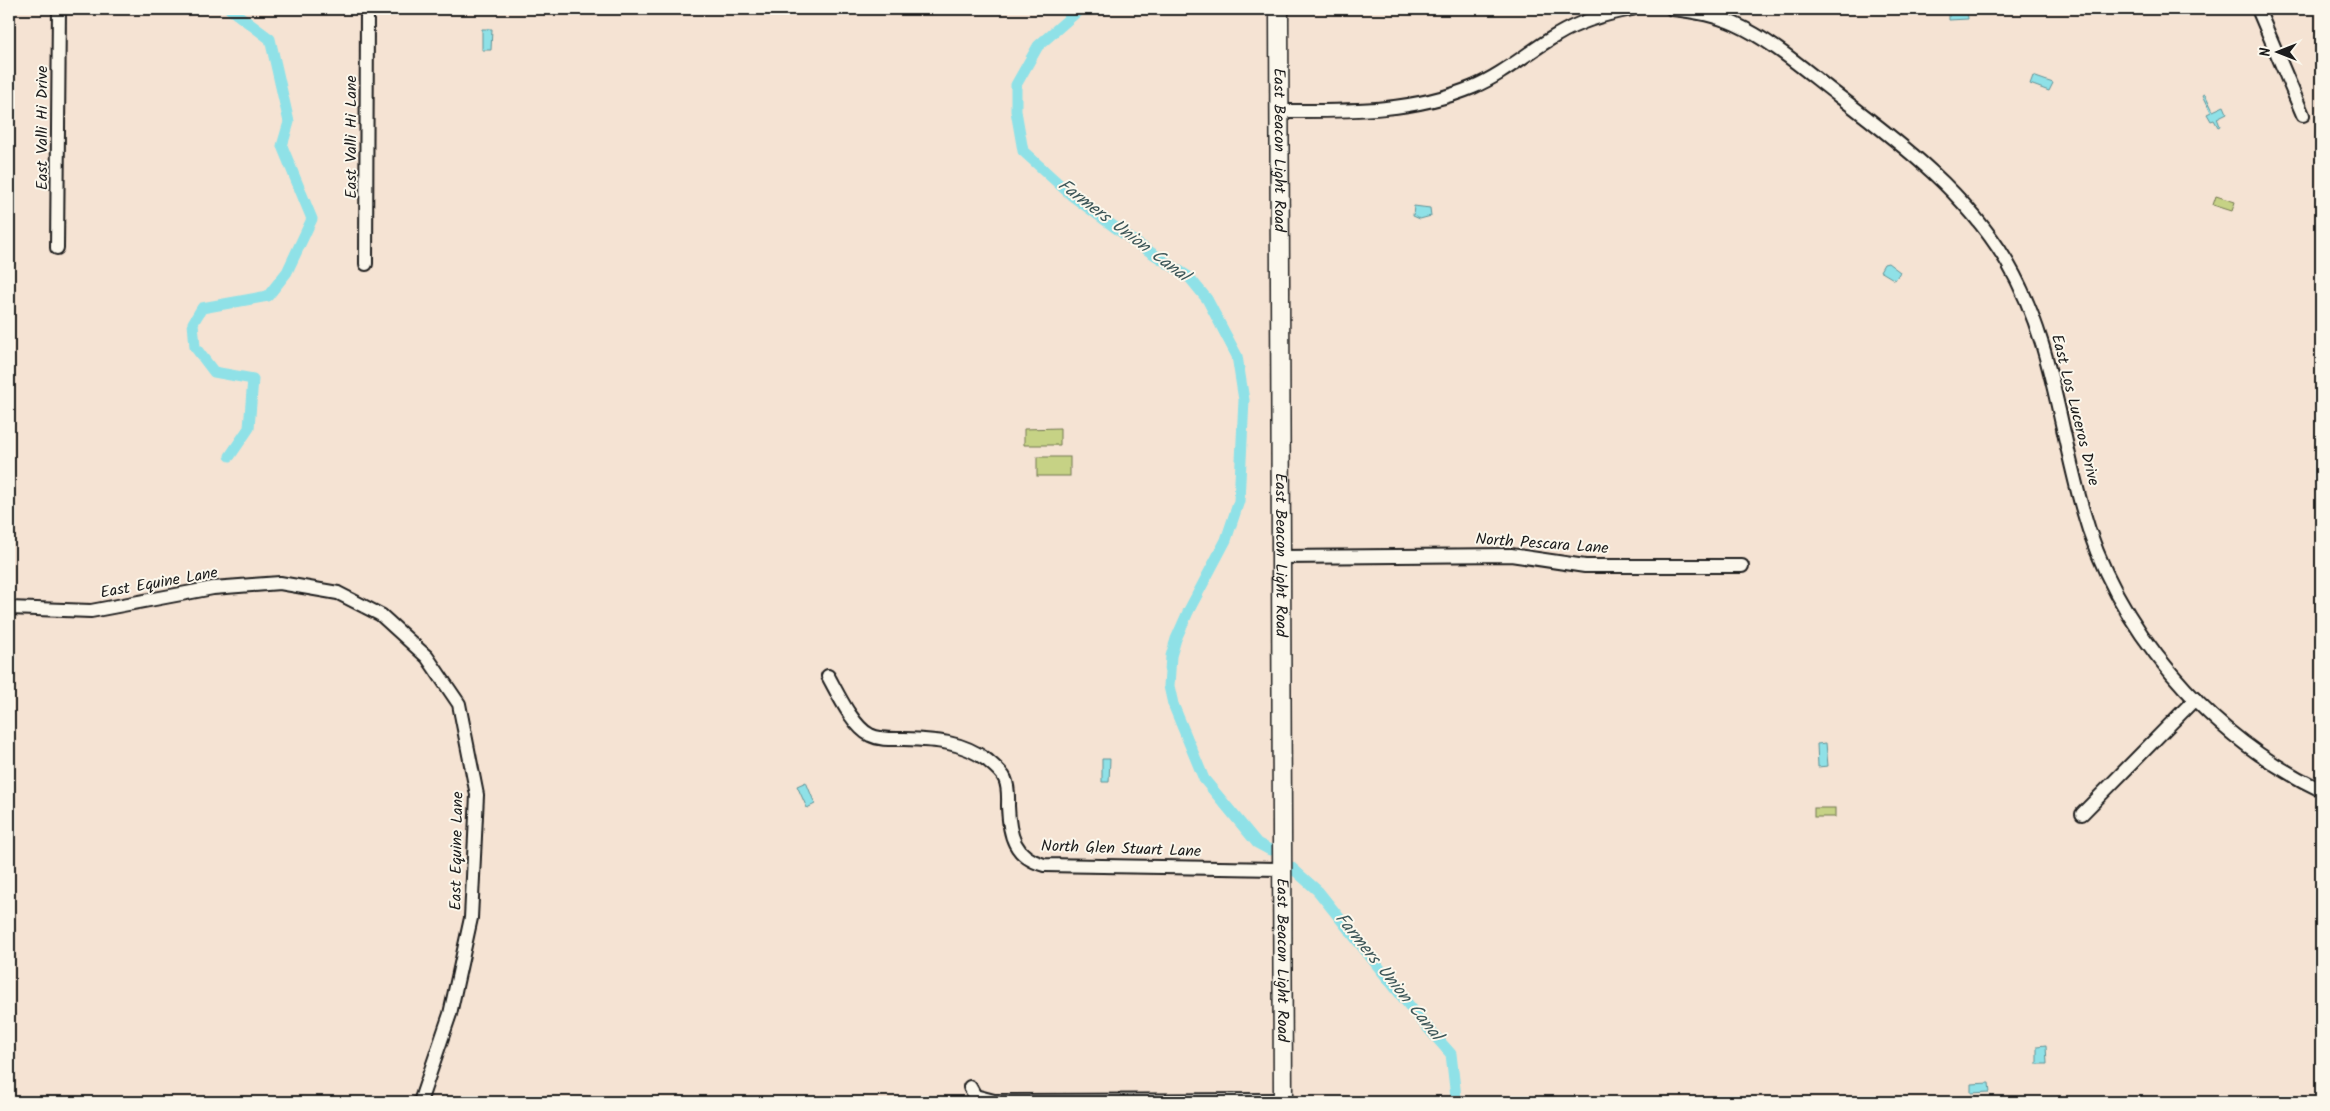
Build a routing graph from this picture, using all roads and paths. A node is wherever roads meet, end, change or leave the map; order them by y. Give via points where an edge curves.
1 (59, 9) edge
2 (367, 9) edge
3 (1279, 9) edge
4 (1632, 9) edge
5 (1672, 9) edge
6 (2258, 9) edge
7 (1279, 111) junction
8 (2303, 115) dead end
9 (57, 248) dead end
10 (366, 264) dead end
11 (1280, 557) junction
12 (1742, 566) dead end
13 (9, 608) edge
14 (828, 676) dead end
15 (2194, 699) junction
16 (2321, 790) edge
17 (2082, 814) dead end
18 (1282, 870) junction
19 (970, 1087) dead end
20 (1283, 1101) edge
21 (420, 1102) edge

1 - 9 street, East Valli Hi Drive
2 - 10 street, East Valli Hi Lane
3 - 7 main road, East Beacon Light Road
4 - 7 street via 1583,22 1475,86 1425,103 1364,110
5 - 15 street, East Los Luceros Drive via 1696,12 1735,24 1774,46 1921,160 1981,224 2007,262 2046,352 2082,510 2104,569 2164,664
6 - 8 street
7 - 11 main road, East Beacon Light Road
11 - 12 street, North Pescara Lane via 1511,555 1585,566
11 - 18 main road, East Beacon Light Road
13 - 21 street, East Equine Lane via 91,611 213,588 280,583 347,597 381,615 427,657 459,704 477,795 471,918 450,1014
14 - 18 street, North Glen Stuart Lane via 854,721 869,735 885,739 956,743 994,767 1007,784 1008,820 1015,844 1032,862 1044,865
15 - 16 street, East Los Luceros Drive via 2222,726 2265,758
15 - 17 street
18 - 20 main road, East Beacon Light Road
19 - 20 street via 975,1096 994,1101

